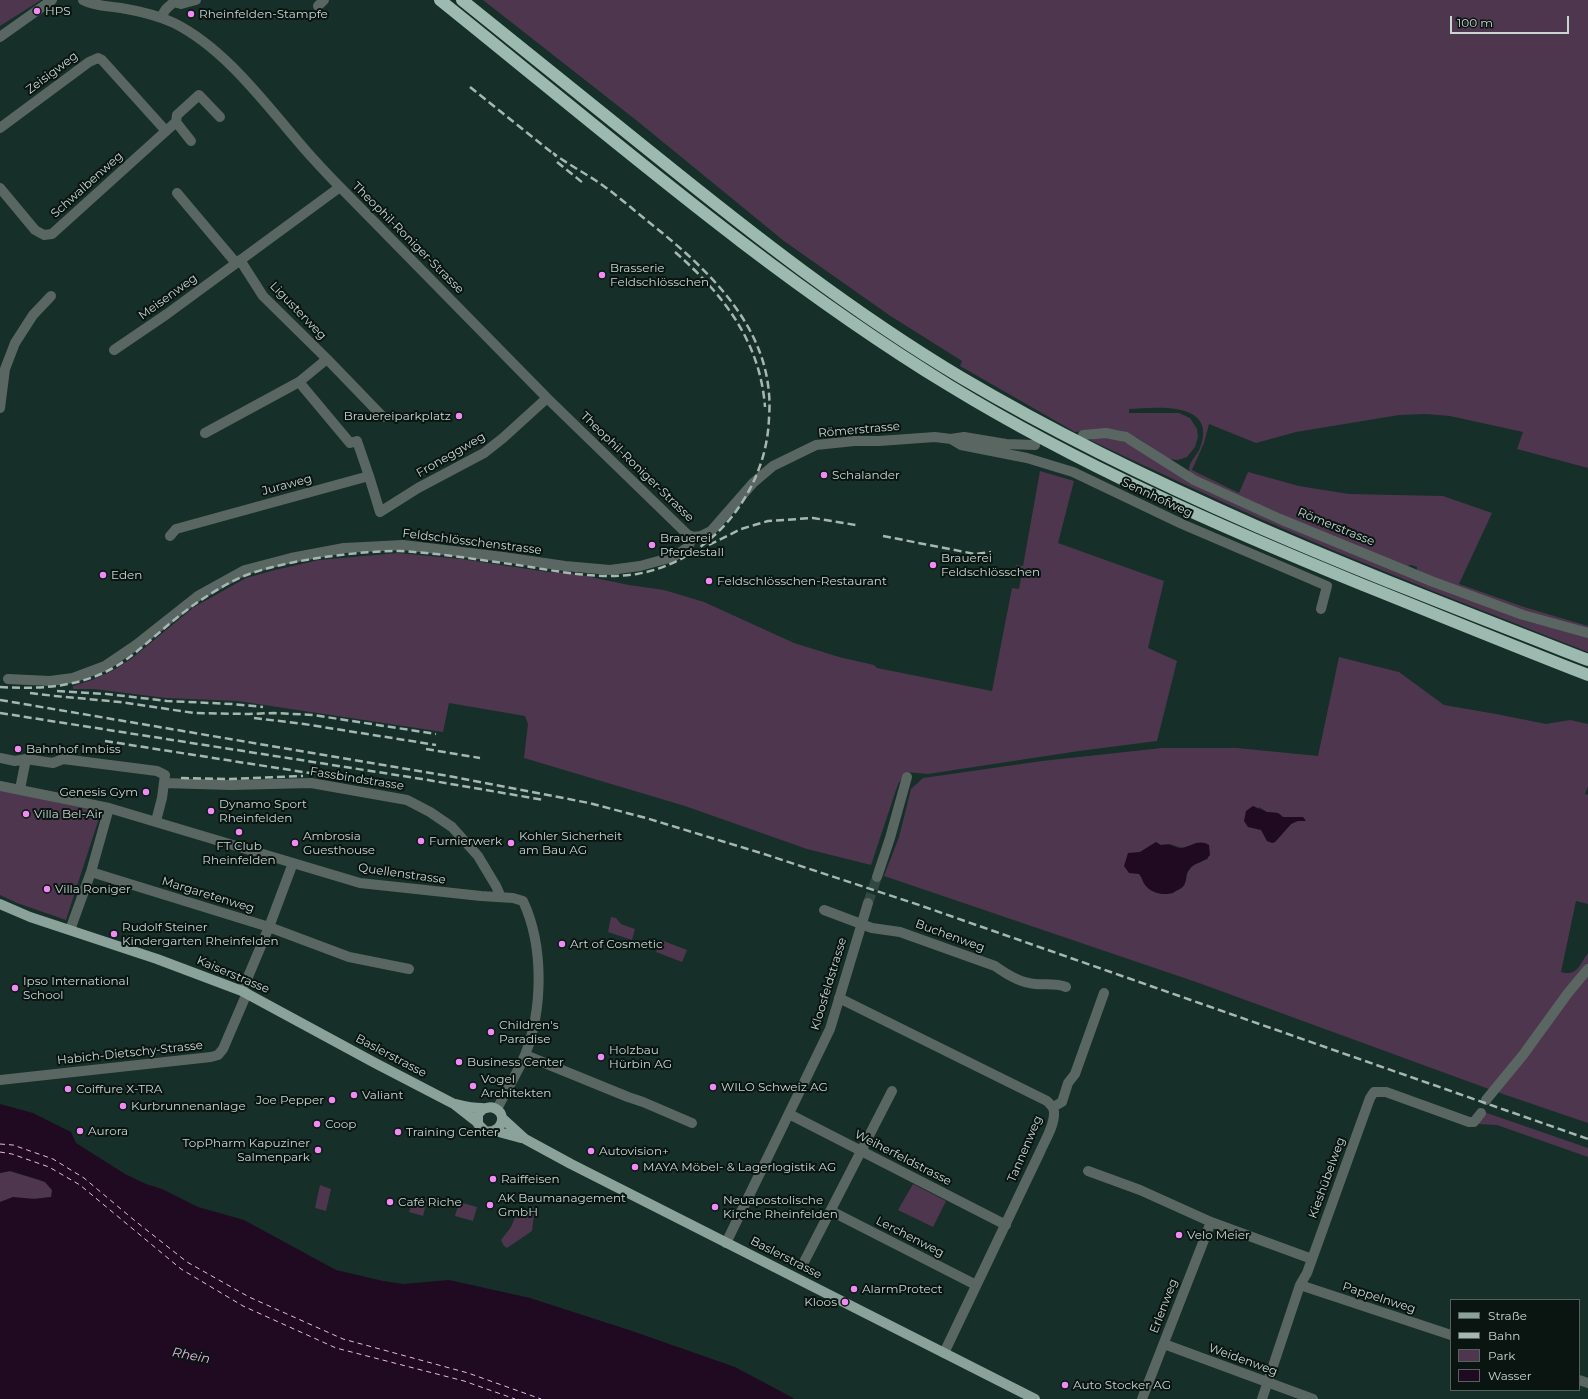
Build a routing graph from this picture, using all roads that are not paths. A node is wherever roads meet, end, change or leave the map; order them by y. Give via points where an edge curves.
1 (52, 0) edge
2 (83, 0) edge
3 (196, 0) edge
4 (440, 0) edge
5 (462, 0) edge
6 (175, 1) edge
7 (161, 17) junction
8 (0, 37) edge
9 (220, 117) dead end
10 (176, 122) junction
11 (0, 128) edge
12 (166, 131) junction
13 (191, 141) dead end
14 (340, 187) junction
15 (0, 188) edge
16 (177, 193) dead end
17 (238, 262) junction
18 (51, 296) dead end
19 (114, 350) dead end
20 (327, 359) junction
21 (298, 382) junction
22 (1, 393) edge
23 (547, 398) junction
24 (0, 408) edge
25 (383, 417) dead end
26 (205, 433) dead end
27 (1083, 436) dead end
28 (951, 439) junction
29 (1035, 445) dead end
30 (369, 476) junction
31 (173, 532) dead end
32 (693, 537) junction
33 (1321, 609) dead end
34 (1588, 633) edge
35 (1588, 660) edge
36 (1588, 675) edge
37 (8, 679) dead end
38 (0, 758) edge
39 (26, 759) junction
40 (907, 776) dead end
41 (164, 783) junction
42 (0, 786) edge
43 (20, 790) junction
44 (109, 808) junction
45 (156, 821) junction
46 (293, 863) junction
47 (91, 872) junction
48 (876, 877) tunnel mouth
49 (501, 898) junction
50 (868, 903) tunnel mouth
51 (0, 904) edge
52 (824, 910) dead end
53 (860, 924) junction
54 (269, 927) junction
55 (70, 930) junction
56 (409, 969) dead end
57 (1588, 969) edge
58 (1066, 987) dead end
59 (244, 992) junction
60 (1104, 993) dead end
61 (839, 998) junction
62 (317, 1031) joint
63 (525, 1055) junction
64 (0, 1080) edge
65 (892, 1091) dead end
66 (1486, 1100) dead end
67 (454, 1104) junction
68 (1053, 1107) junction
69 (483, 1109) junction
70 (1481, 1113) dead end
71 (499, 1114) junction
72 (788, 1114) junction
73 (477, 1122) junction
74 (692, 1123) dead end
75 (495, 1131) junction
76 (525, 1139) junction
77 (861, 1152) junction
78 (1088, 1171) dead end
79 (831, 1211) junction
80 (1211, 1222) junction
81 (1006, 1226) junction
82 (726, 1242) junction
83 (1312, 1259) junction
84 (803, 1264) dead end
85 (976, 1285) junction
86 (1300, 1285) junction
87 (1450, 1335) edge
88 (1164, 1344) junction
89 (944, 1352) junction
90 (1267, 1383) junction
91 (1035, 1399) edge
92 (1142, 1399) edge
93 (1262, 1399) edge
94 (1313, 1399) edge

1 - 8 street
2 - 7 street, Theophil-Roniger-Strasse
3 - 6 street via 180,4
4 - 36 highway via 769,263 866,332 954,388 1091,465 1206,520
5 - 35 highway via 777,252 874,321 961,377 1080,444 1203,503 1327,556
6 - 7 street
7 - 14 street, Theophil-Roniger-Strasse via 196,36 237,72
9 - 10 street, Schwalbenweg via 198,95 177,115
10 - 12 street, Schwalbenweg
10 - 13 street
11 - 12 street, Zeisigweg via 98,58
12 - 15 street, Schwalbenweg via 52,234 44,235 35,230
14 - 17 street, Meisenweg
14 - 23 street, Theophil-Roniger-Strasse
16 - 17 street
17 - 19 street, Meisenweg
17 - 20 street, Ligusterweg via 263,296
18 - 22 street via 33,315 15,343 5,369
20 - 21 street, Ligusterweg
20 - 25 street, Ligusterweg
21 - 26 street, Ligusterweg
21 - 30 street via 350,442 357,441
22 - 24 street
23 - 30 street, Froneggweg via 484,453 418,488 380,512
23 - 32 street, Theophil-Roniger-Strasse
27 - 34 street, Römerstrasse via 1106,433 1126,437 1194,480 1273,516 1523,616
28 - 29 street, Römerstrasse via 964,437 1006,444
28 - 32 street, Römerstrasse via 854,441 816,445 773,466 754,483 711,531
28 - 33 street, Sennhofweg via 962,445 1027,458 1073,472 1182,524 1327,586
30 - 31 street, Juraweg
32 - 37 street, Feldschlösschenstrasse via 687,548 673,557 640,566 610,570 403,545 344,548 291,558 245,570 198,596 106,666 73,678 50,681
38 - 39 street via 15,761
39 - 41 street via 53,763 63,759 157,770 165,775
39 - 43 street
40 - 48 street
41 - 45 street
41 - 49 street, Fassbindstrasse via 231,786 311,783 407,800 452,827 478,856
42 - 43 street, Quellenstrasse
43 - 44 street, Quellenstrasse
44 - 45 street, Quellenstrasse
44 - 47 street
45 - 46 street, Quellenstrasse
46 - 49 street, Quellenstrasse via 360,883
46 - 54 street
47 - 54 street, Margaretenweg
47 - 55 street
49 - 63 street, Quellenstrasse via 523,901 529,914 538,959 539,990
50 - 53 street, Kloosfeldstrasse
51 - 55 main road, Kaiserstrasse
52 - 53 street, Buchenweg
53 - 58 street, Buchenweg via 900,932 995,966 1006,974 1034,984 1059,984
53 - 61 street, Kloosfeldstrasse
54 - 56 street, Margaretenweg via 350,957
54 - 59 street
55 - 59 main road, Kaiserstrasse via 156,958
57 - 66 street via 1523,1056
59 - 62 main road, Kaiserstrasse
59 - 64 street, Habich-Dietschy-Strasse via 223,1049 218,1055
60 - 68 street via 1075,1074 1068,1083 1062,1102
61 - 68 street, Tannenweg via 1047,1101
61 - 72 street, Kloosfeldstrasse via 830,1029
62 - 67 main road, Baslerstrasse
63 - 71 street, Quellenstrasse
63 - 74 street
65 - 77 street
67 - 69 main road, Baslerstrasse
67 - 73 main road, Baslerstrasse
68 - 81 street, Tannenweg via 1053,1122
69 - 71 main road via 490,1107
69 - 73 main road via 478,1114
70 - 83 street, Kieshübelweg via 1474,1122 1469,1122 1386,1092 1374,1092
71 - 75 main road via 501,1124
71 - 76 main road, Baslerstrasse
72 - 77 street, Weiherfeldstrasse
72 - 82 street, Kloosfeldstrasse
73 - 75 main road via 485,1131
75 - 76 main road, Baslerstrasse
76 - 82 main road, Baslerstrasse
77 - 79 street
77 - 81 street, Weiherfeldstrasse
78 - 80 street via 1140,1190
79 - 84 street
79 - 85 street, Lerchenweg
80 - 83 street
80 - 88 street, Erlenweg
81 - 85 street, Tannenweg
82 - 89 main road, Baslerstrasse
83 - 86 street, Kieshübelweg
85 - 89 street, Tannenweg
86 - 87 street, Pappelnweg
86 - 90 street, Kieshübelweg
88 - 90 street, Weidenweg
88 - 92 street, Erlenweg
89 - 91 main road, Baslerstrasse
90 - 93 street, Kieshübelweg
90 - 94 street, Weidenweg

